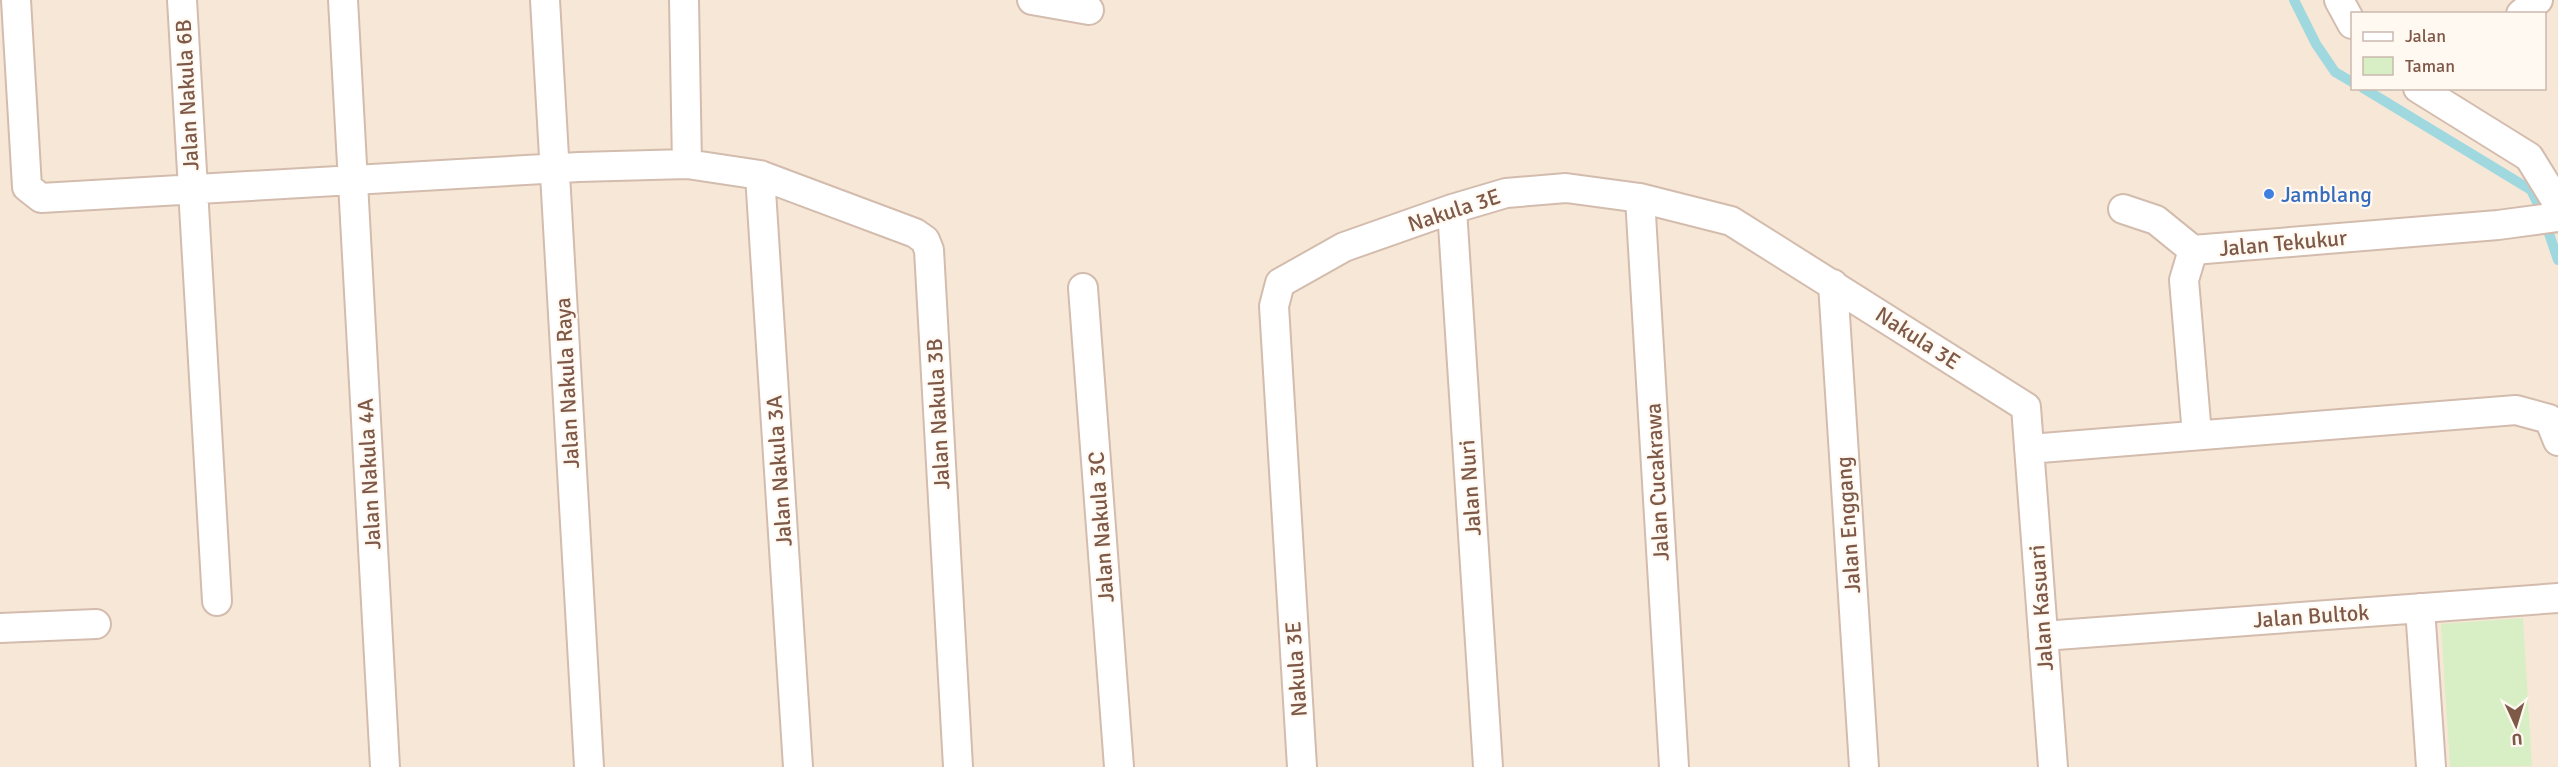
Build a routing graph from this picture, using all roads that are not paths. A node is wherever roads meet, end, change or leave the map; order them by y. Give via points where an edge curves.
1 (16, 0) edge
2 (182, 0) edge
3 (343, 0) edge
4 (545, 0) edge
5 (684, 0) edge
6 (1032, 0) edge
7 (2339, 0) edge
8 (2538, 0) edge
9 (1089, 10) dead end
10 (2523, 12) edge
11 (2351, 22) edge
12 (2421, 90) edge
13 (687, 164) junction
14 (555, 169) junction
15 (760, 175) junction
16 (353, 180) junction
17 (193, 190) junction
18 (1640, 198) junction
19 (1452, 209) junction
20 (2123, 209) dead end
21 (2549, 215) edge
22 (2193, 250) junction
23 (1833, 284) junction
24 (1083, 288) dead end
25 (2197, 435) junction
26 (2558, 441) edge
27 (2030, 449) junction
28 (2558, 598) edge
29 (217, 601) dead end
30 (2420, 608) junction
31 (96, 624) dead end
32 (0, 628) edge
33 (2043, 636) junction
34 (384, 767) edge
35 (589, 767) edge
36 (798, 767) edge
37 (958, 767) edge
38 (1119, 767) edge
39 (1302, 767) edge
40 (1488, 767) edge
41 (1674, 767) edge
42 (1864, 767) edge
43 (2053, 767) edge
44 (2431, 767) edge

1 - 17 street via 27,187 41,198
2 - 17 street, Jalan Nakula 6B
3 - 16 street, Jalan Nakula 4A
4 - 14 street, Jalan Nakula Raya
5 - 13 street
6 - 9 street
7 - 11 street
8 - 10 street
12 - 21 street via 2529,157
13 - 14 street
13 - 15 street
14 - 16 street
14 - 35 street, Jalan Nakula Raya
15 - 36 street, Jalan Nakula 3A
15 - 37 street, Jalan Nakula 3B via 925,240
16 - 17 street
16 - 34 street, Jalan Nakula 4A
17 - 29 street, Jalan Nakula 6B
18 - 19 street, Nakula 3E via 1566,188 1506,193
18 - 23 street, Nakula 3E via 1731,221
18 - 41 street, Jalan Cucakrawa
19 - 39 street, Nakula 3E via 1335,252 1280,283 1274,306
19 - 40 street, Jalan Nuri
20 - 22 street via 2156,220
21 - 22 street, Jalan Tekukur
22 - 25 street, Jalan Tekukur via 2184,280
23 - 27 street, Nakula 3E via 2026,407
23 - 42 street, Jalan Enggang
24 - 38 street, Jalan Nakula 3C
25 - 26 street via 2516,410 2548,419
25 - 27 street
27 - 33 street, Jalan Kasuari
28 - 30 street, Jalan Bultok
30 - 33 street, Jalan Bultok
30 - 44 street
31 - 32 street
33 - 43 street, Jalan Kasuari

